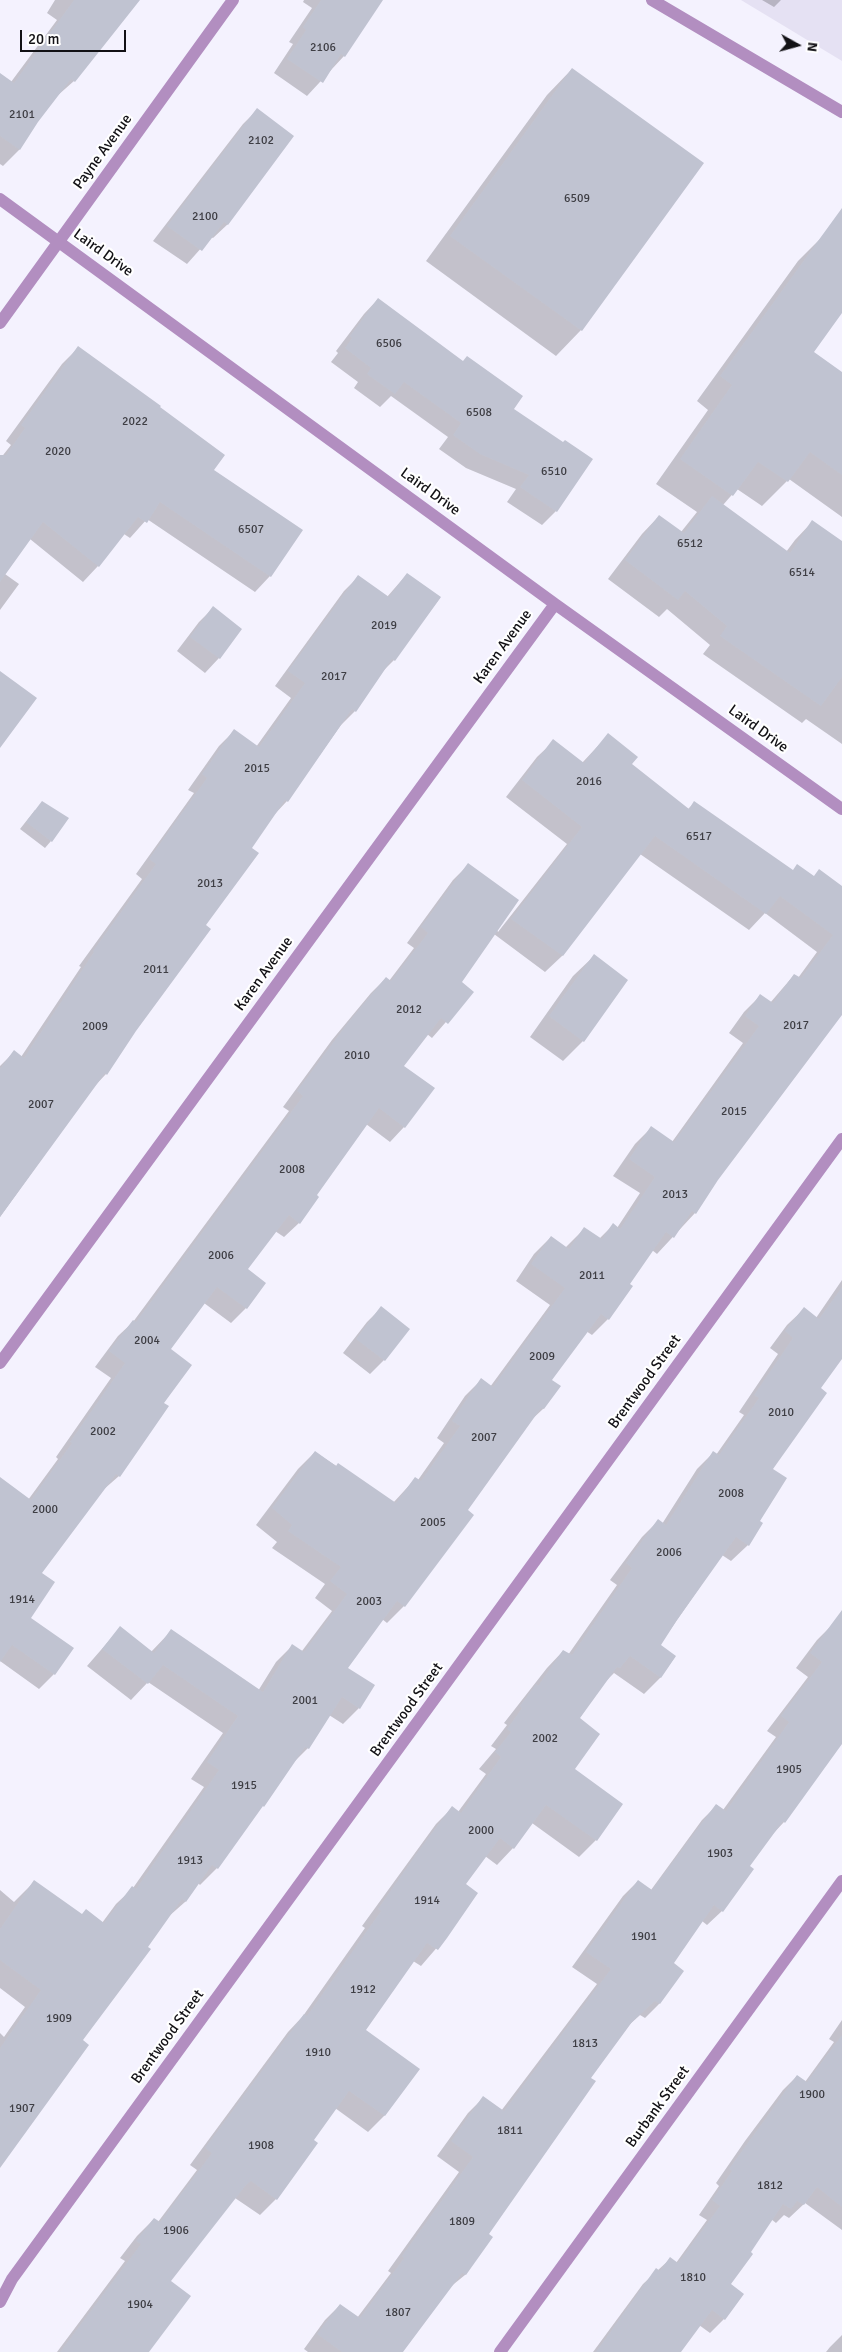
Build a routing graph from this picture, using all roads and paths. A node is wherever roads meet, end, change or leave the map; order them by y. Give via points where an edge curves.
1 (233, 0) edge
2 (652, 0) edge
3 (842, 112) edge
4 (0, 199) edge
5 (58, 241) junction
6 (0, 323) edge
7 (555, 604) junction
8 (842, 809) edge
9 (842, 1139) edge
10 (0, 1363) edge
11 (842, 1881) edge
12 (0, 2302) edge
13 (500, 2352) edge

1 - 5 street, Payne Avenue
2 - 3 street
4 - 5 street, Laird Drive
5 - 6 street, Payne Avenue
5 - 7 street, Laird Drive
7 - 8 street, Laird Drive
7 - 10 street, Karen Avenue
9 - 12 street, Brentwood Street via 18,2271
11 - 13 street, Burbank Street

